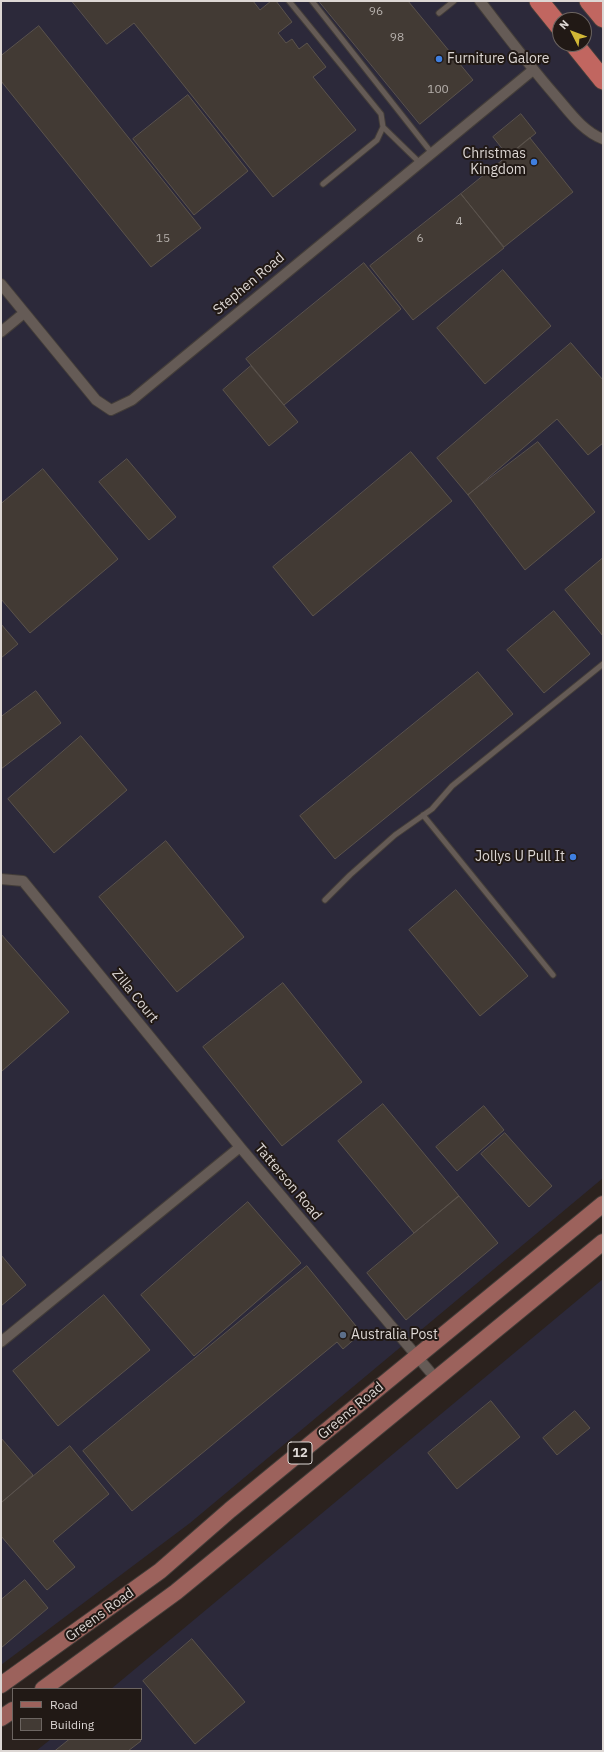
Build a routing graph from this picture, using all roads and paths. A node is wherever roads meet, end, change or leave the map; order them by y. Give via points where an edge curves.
1 (289, 1) edge
2 (312, 1) edge
3 (454, 1) edge
4 (480, 1) edge
5 (539, 1) edge
6 (589, 1) edge
7 (439, 13) dead end
8 (552, 17) edge
9 (603, 18) edge
10 (580, 52) edge
11 (533, 70) junction
12 (603, 80) edge
13 (383, 127) junction
14 (603, 139) edge
15 (432, 152) junction
16 (418, 162) junction
17 (323, 184) dead end
18 (1, 284) edge
19 (24, 313) junction
20 (1, 332) edge
21 (603, 664) edge
22 (423, 815) junction
23 (1, 879) edge
24 (326, 900) dead end
25 (554, 975) dead end
26 (240, 1147) junction
27 (603, 1204) edge
28 (603, 1242) edge
29 (1, 1342) edge
30 (418, 1356) junction
31 (437, 1380) junction
32 (183, 1552) junction
33 (201, 1572) junction
34 (1, 1685) edge
35 (44, 1688) edge

1 - 13 lane via 381,114
2 - 15 lane
3 - 7 lane
4 - 11 street
5 - 8 highway
6 - 9 highway
10 - 12 highway
11 - 14 street via 582,126
11 - 15 street, Stephen Road
13 - 16 lane
13 - 17 lane via 377,140
15 - 16 street, Stephen Road
16 - 19 street, Stephen Road via 132,400 111,410 96,400
18 - 19 street, Stephen Road
19 - 20 street
21 - 22 lane via 452,786 432,809
22 - 24 lane via 395,836
22 - 25 lane
23 - 26 street, Zilla Court via 23,881
26 - 29 street, Tatterson Road
26 - 30 street, Tatterson Road
27 - 30 main road, Greens Road / 12
28 - 31 main road, Greens Road / 12
30 - 31 street, Tatterson Road
30 - 32 main road, Greens Road / 12 via 230,1510
31 - 33 main road, Greens Road / 12
32 - 33 main road
32 - 34 main road, Greens Road / 12 via 136,1589
33 - 35 main road, Greens Road / 12

